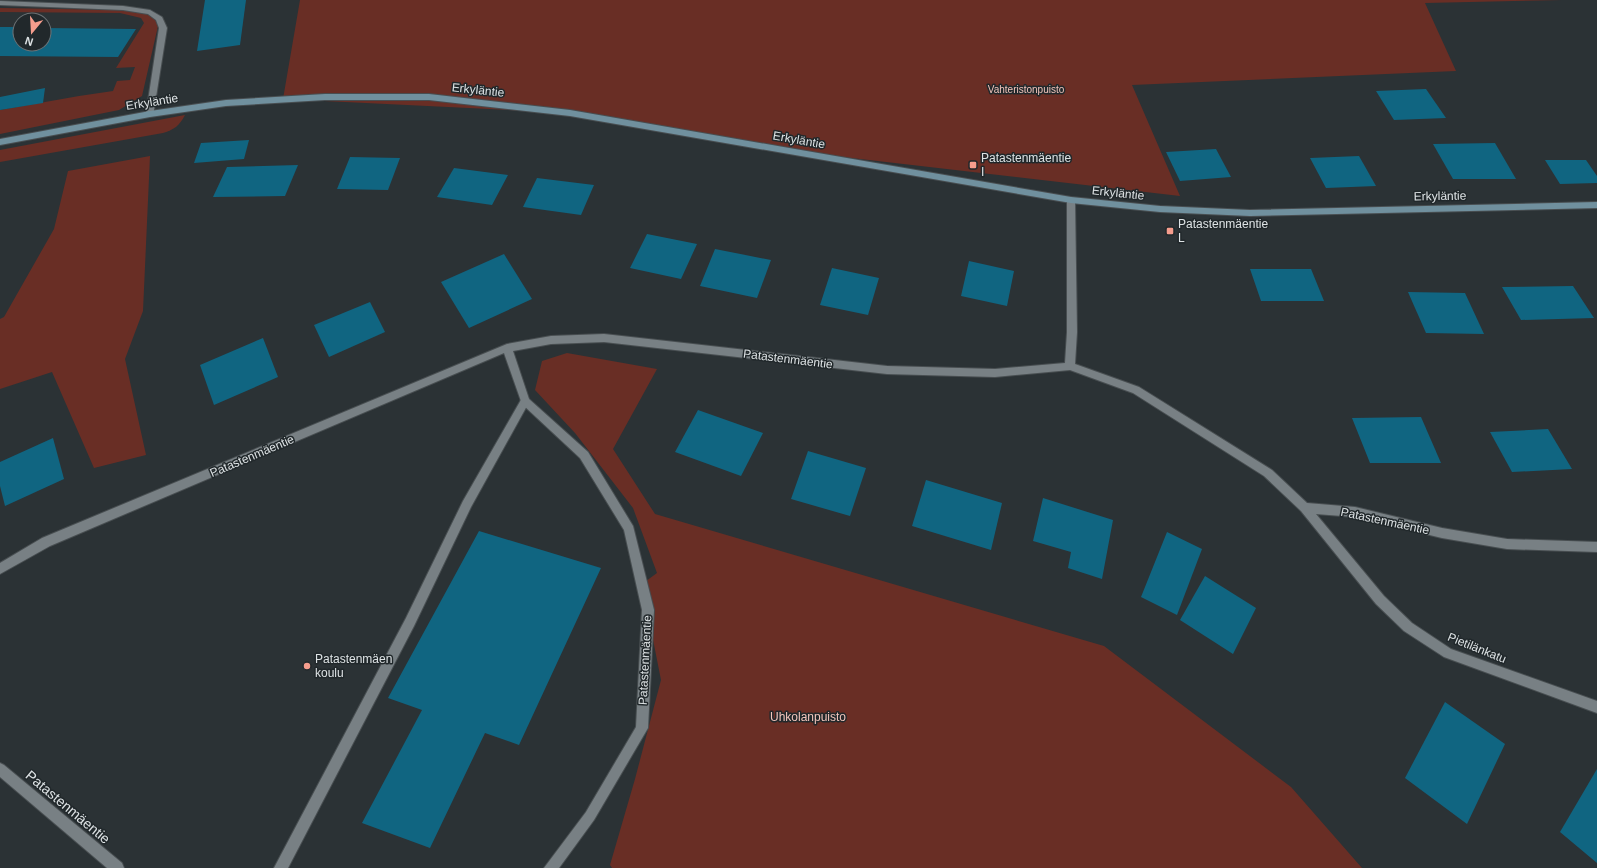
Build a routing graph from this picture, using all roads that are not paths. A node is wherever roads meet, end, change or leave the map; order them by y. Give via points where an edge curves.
1 (0, 3) edge
2 (150, 114) junction
3 (0, 142) edge
4 (1071, 200) junction
5 (1597, 205) edge
6 (507, 348) junction
7 (1070, 366) junction
8 (525, 401) junction
9 (1305, 508) junction
10 (1597, 546) edge
11 (0, 569) edge
12 (1597, 707) edge
13 (0, 769) edge
14 (117, 868) edge
15 (281, 868) edge
16 (551, 868) edge

1 - 2 street via 123,8 150,12 159,18 163,28
2 - 3 street, Erkyläntie
2 - 4 street, Erkyläntie via 226,103 325,97 429,97 486,102 570,113
4 - 5 street, Erkyläntie via 1192,212 1250,213
4 - 7 street
6 - 7 street, Patastenmäentie via 551,340 604,338 888,370 995,373
6 - 8 street, Patastenmäentie
6 - 11 street, Patastenmäentie via 46,542
7 - 9 street, Patastenmäentie via 1136,390 1268,473
8 - 15 street via 468,504 410,622
8 - 16 street, Patastenmäentie via 584,455 630,529 648,610 642,728 590,816
9 - 10 street, Patastenmäentie via 1355,512 1442,533 1507,544
9 - 12 street, Pietilänkatu via 1380,600 1408,627 1448,653
13 - 14 street, Patastenmäentie

